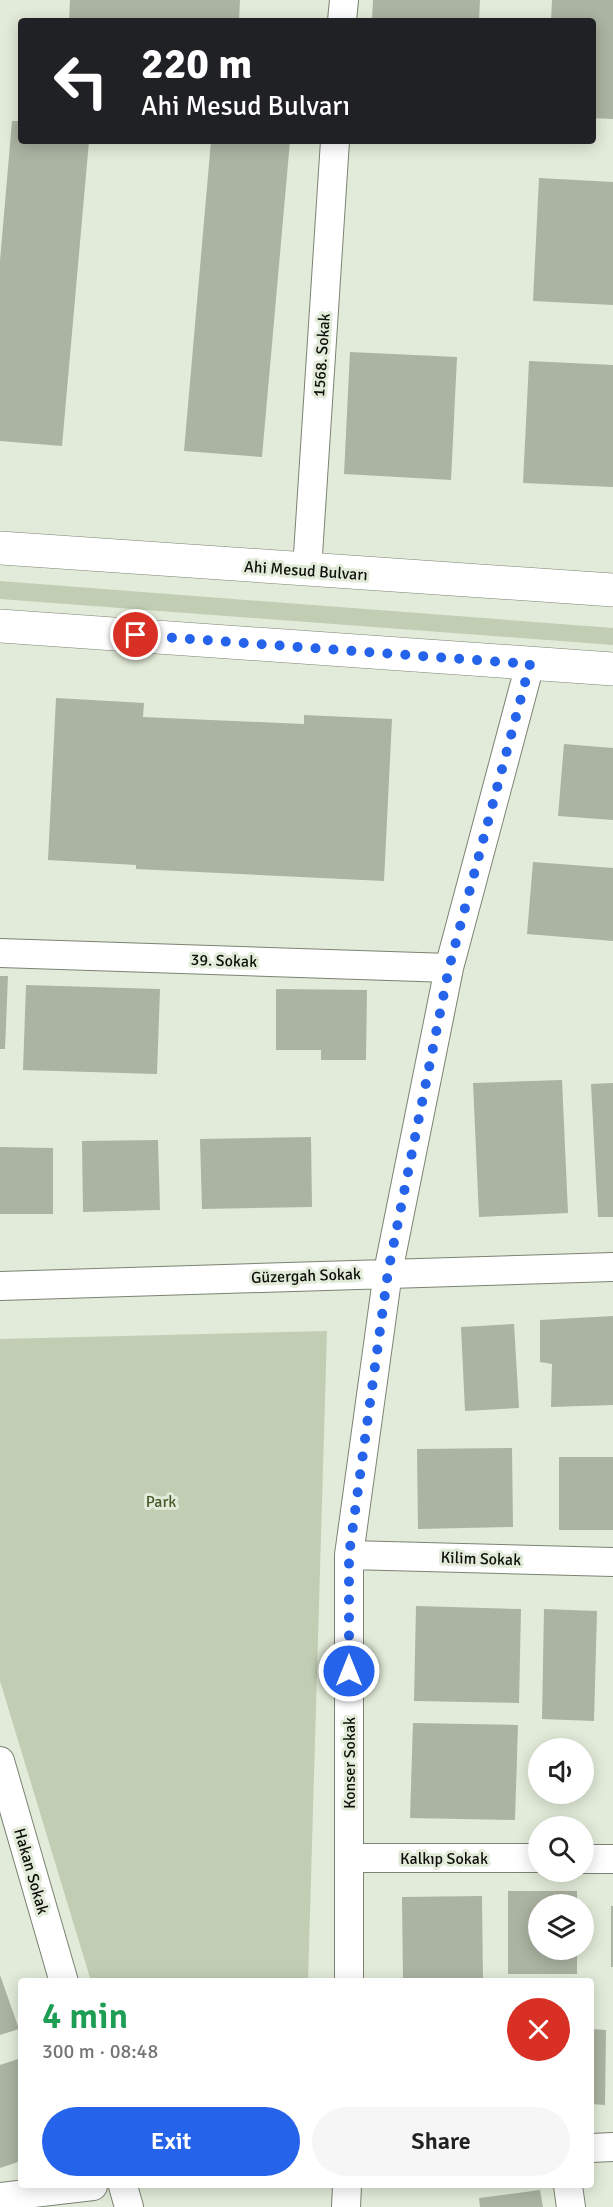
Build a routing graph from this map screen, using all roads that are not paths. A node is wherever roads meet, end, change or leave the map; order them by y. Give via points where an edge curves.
1 (344, 0) edge
2 (342, 18) edge
3 (335, 144) edge
4 (0, 548) edge
5 (307, 570) junction
6 (613, 590) edge
7 (0, 626) edge
8 (530, 664) junction
9 (613, 669) edge
10 (0, 953) edge
11 (449, 968) junction
12 (613, 1267) edge
13 (388, 1272) junction
14 (0, 1286) edge
15 (349, 1555) junction
16 (613, 1562) edge
17 (0, 1761) edge
18 (349, 1858) junction
19 (528, 1858) edge
20 (594, 1859) edge
21 (613, 1859) edge
22 (63, 1978) edge
23 (349, 1978) edge
24 (613, 2147) edge
25 (594, 2148) edge
26 (76, 2188) edge
27 (124, 2188) edge
28 (347, 2188) edge
29 (568, 2188) edge
30 (0, 2197) edge
31 (129, 2207) edge
32 (346, 2207) edge
33 (571, 2207) edge

1 - 2 street
3 - 5 street, 1568. Sokak
4 - 5 main road, Ahi Mesud Bulvarı
5 - 6 main road, Ahi Mesud Bulvarı
7 - 8 main road
8 - 9 main road
8 - 11 street, Konser Sokak
10 - 11 street, 39. Sokak
11 - 13 street, Konser Sokak
12 - 13 street, Güzergah Sokak
13 - 14 street, Güzergah Sokak
13 - 15 street, Konser Sokak
15 - 16 street, Kilim Sokak
15 - 18 street, Konser Sokak
17 - 22 street, Hakan Sokak
18 - 19 street, Kalkıp Sokak
18 - 23 street, Konser Sokak
20 - 21 street
24 - 25 street
26 - 30 street
27 - 31 street
28 - 32 street
29 - 33 street

